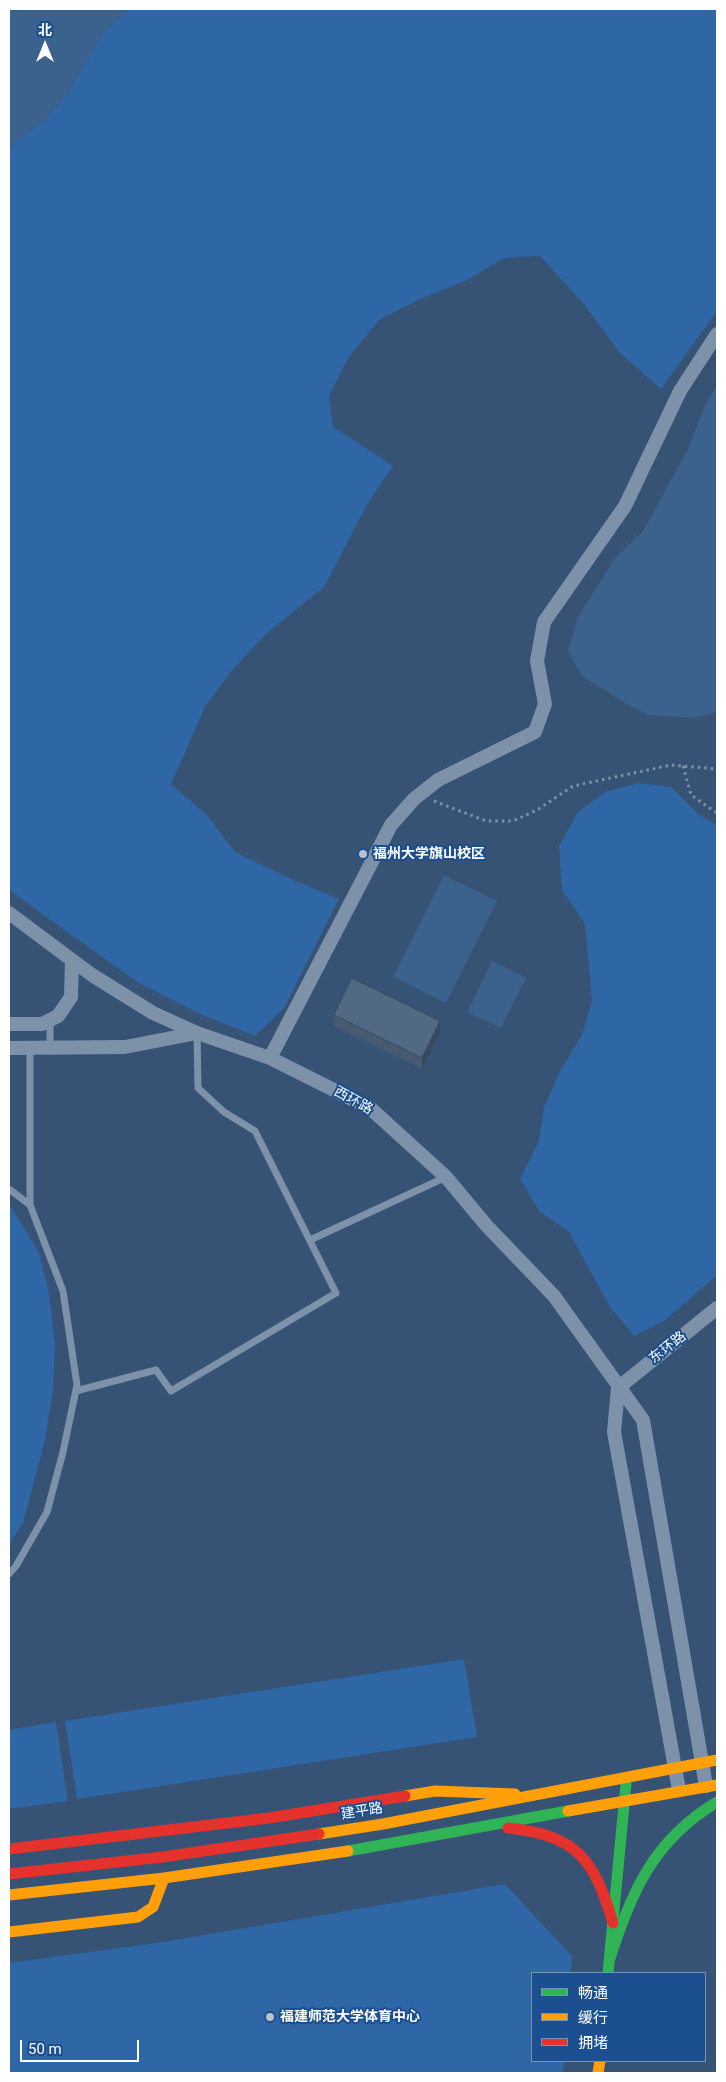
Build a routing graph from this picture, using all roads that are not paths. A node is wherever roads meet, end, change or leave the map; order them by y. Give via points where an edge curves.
1 (717, 334) edge
2 (9, 913) edge
3 (72, 960) junction
4 (50, 1020) junction
5 (9, 1024) edge
6 (197, 1033) junction
7 (9, 1048) edge
8 (30, 1048) junction
9 (50, 1048) junction
10 (270, 1058) junction
11 (446, 1177) junction
12 (9, 1189) edge
13 (30, 1205) junction
14 (310, 1240) junction
15 (717, 1308) edge
16 (618, 1388) junction
17 (76, 1391) junction
18 (9, 1574) edge
19 (717, 1760) edge
20 (702, 1763) junction
21 (675, 1768) junction
22 (627, 1777) junction
23 (712, 1785) edge
24 (679, 1790) junction
25 (534, 1795) junction
26 (625, 1800) junction
27 (717, 1802) edge
28 (482, 1827) junction
29 (9, 1849) edge
30 (9, 1874) edge
31 (164, 1878) junction
32 (9, 1895) edge
33 (613, 1923) junction
34 (9, 1932) edge
35 (609, 1967) edge

1 - 10 street via 680,391 625,506 544,622 537,660 545,704 535,732 438,780 391,825
2 - 3 street, 西环路
3 - 4 street via 71,997 58,1016
3 - 6 street, 西环路 via 153,1013
4 - 5 street via 42,1024
4 - 9 lane
6 - 9 street via 125,1047
6 - 10 street, 西环路
6 - 14 lane via 198,1088 224,1112 255,1131
7 - 8 street
8 - 9 street
8 - 13 lane
10 - 11 street, 西环路 via 370,1108
11 - 14 lane
11 - 16 street, 西环路 via 486,1225 554,1296
12 - 13 lane
13 - 17 lane via 63,1292
14 - 17 lane via 336,1293 171,1391 156,1370
15 - 16 street, 东环路
16 - 20 street, 西环路 via 643,1420
16 - 21 street via 614,1432
17 - 18 lane via 47,1512
19 - 20 main road, 建平路
20 - 21 main road, 建平路
20 - 23 street, 西环路
21 - 22 main road, 建平路
21 - 24 street
22 - 25 main road, 建平路
22 - 26 main road
23 - 24 main road
24 - 26 main road
25 - 29 main road via 435,1791 269,1818
25 - 30 main road, 建平路 via 277,1841
26 - 28 main road
26 - 33 main road
27 - 35 main road via 704,1808 670,1839 644,1871 626,1911
28 - 31 main road via 386,1846
28 - 33 main road via 525,1829 553,1836 576,1849 605,1892
31 - 32 main road
31 - 34 main road via 153,1906 138,1917
33 - 35 main road

